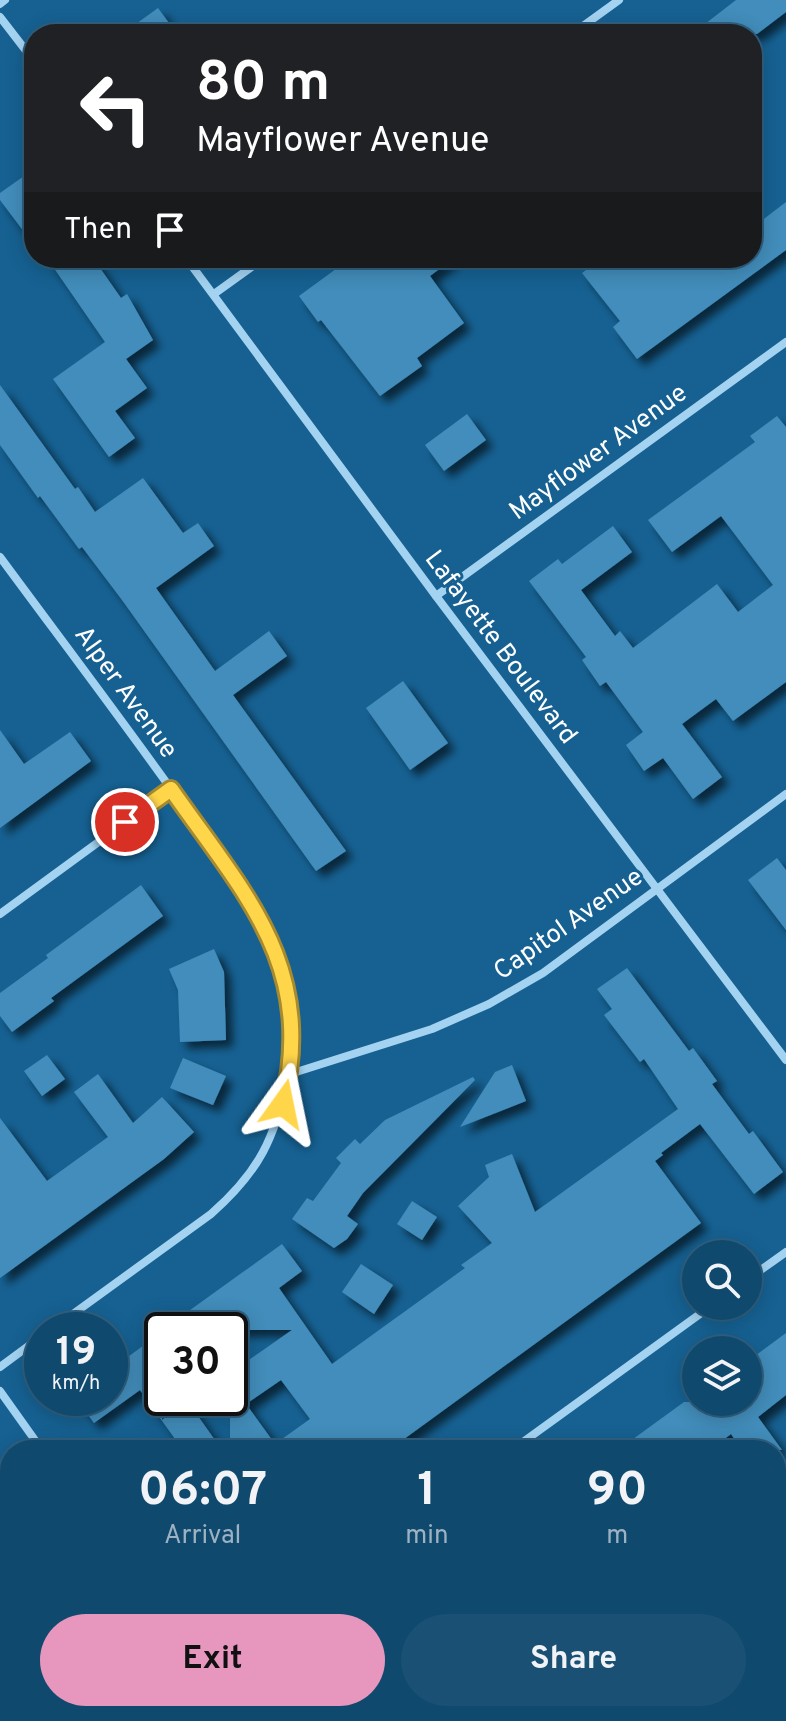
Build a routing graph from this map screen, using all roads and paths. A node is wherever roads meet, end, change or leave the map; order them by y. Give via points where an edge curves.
1 (5, 0) edge
2 (619, 0) edge
3 (0, 4) edge
4 (0, 17) edge
5 (586, 24) edge
6 (24, 48) edge
7 (194, 268) edge
8 (250, 268) edge
9 (214, 294) junction
10 (786, 342) edge
11 (0, 557) edge
12 (436, 596) junction
13 (171, 789) junction
14 (786, 794) edge
15 (655, 888) junction
16 (0, 914) edge
17 (786, 1060) edge
18 (290, 1074) junction
19 (786, 1252) edge
20 (762, 1269) edge
21 (76, 1312) edge
22 (692, 1320) edge
23 (24, 1349) edge
24 (0, 1367) edge
25 (0, 1391) edge
26 (35, 1440) edge
27 (526, 1440) edge

1 - 3 street
2 - 5 street
4 - 6 street
7 - 9 street, Lafayette Boulevard
8 - 9 street
9 - 12 street, Lafayette Boulevard
10 - 12 street, Mayflower Avenue
11 - 13 street, Alper Avenue
12 - 15 street, Lafayette Boulevard
13 - 16 street
13 - 18 street, Alper Avenue via 253,907 275,949 292,1013
14 - 15 street, Capitol Avenue
15 - 17 street, Lafayette Boulevard
15 - 18 street, Capitol Avenue via 543,973 489,1004 432,1029
18 - 21 street via 265,1152 229,1198
19 - 20 street
22 - 27 street
23 - 24 street
25 - 26 street

